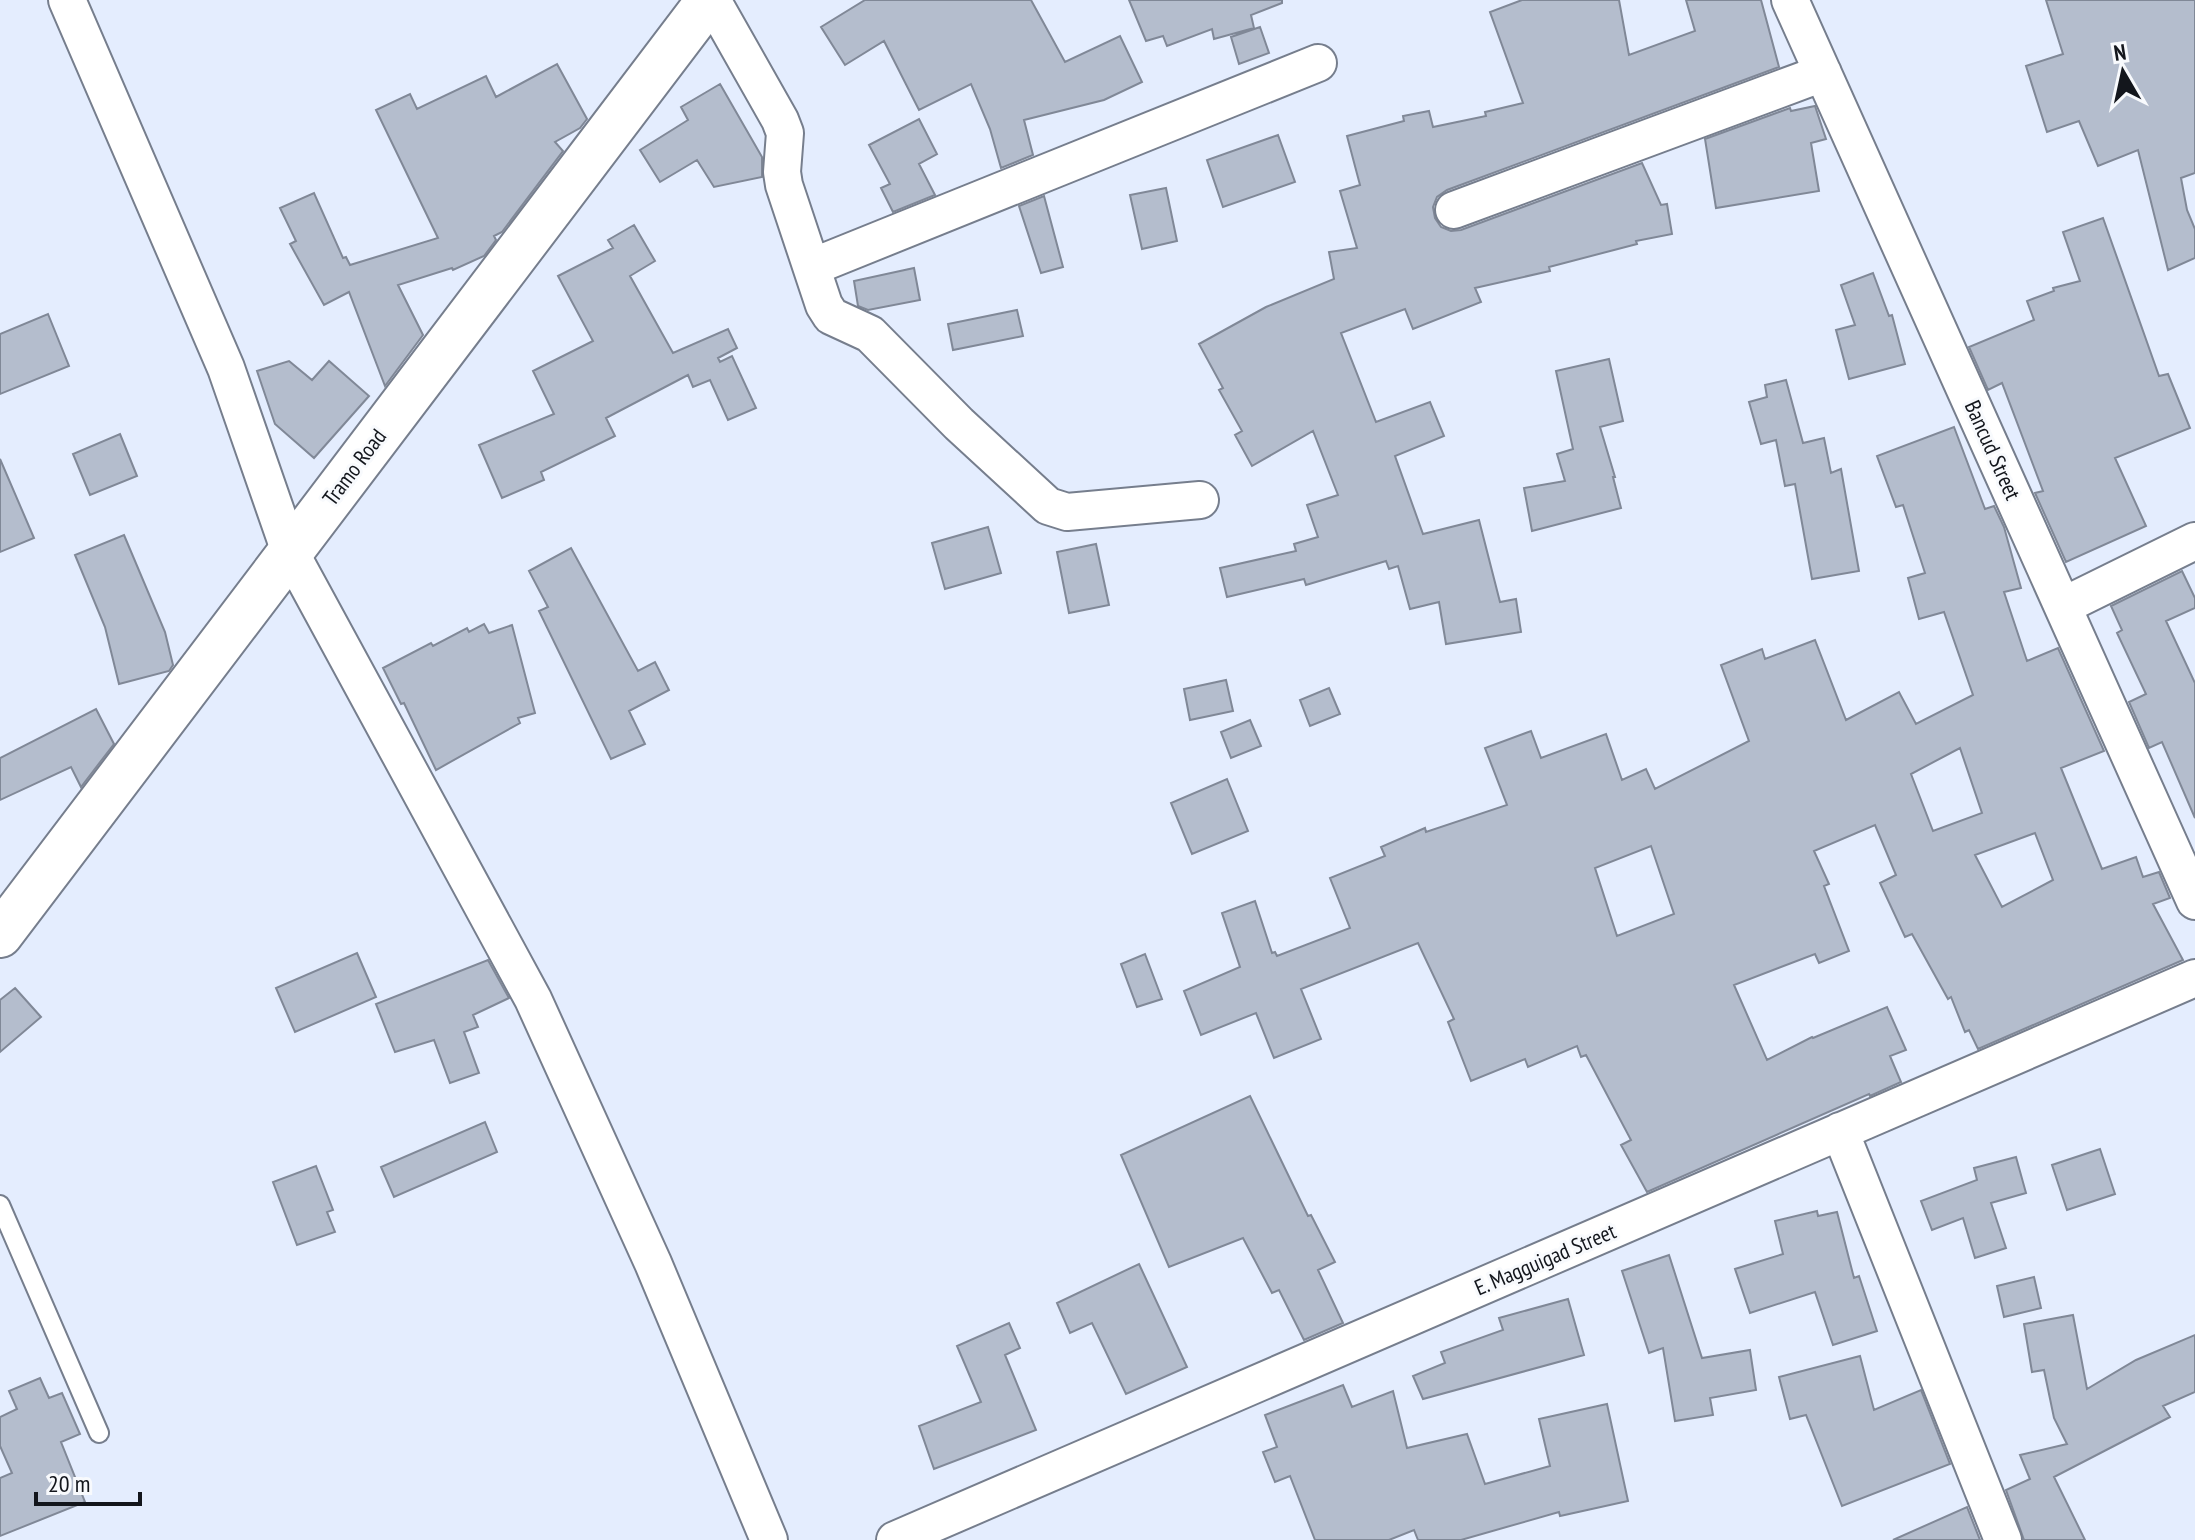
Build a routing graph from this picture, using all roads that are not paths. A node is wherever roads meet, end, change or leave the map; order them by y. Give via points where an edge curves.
1 (67, 0) edge
2 (710, 0) edge
3 (1790, 0) edge
4 (1318, 63) dead end
5 (1823, 73) junction
6 (1454, 210) dead end
7 (812, 267) junction
8 (1200, 500) dead end
9 (2195, 541) edge
10 (290, 552) junction
11 (2063, 606) junction
12 (2195, 901) edge
13 (0, 935) edge
14 (2195, 978) edge
15 (1840, 1131) junction
16 (0, 1205) edge
17 (99, 1433) dead end
18 (769, 1540) edge
19 (895, 1540) edge
20 (2003, 1540) edge

1 - 10 street via 226,368
2 - 7 street via 785,133 784,185
2 - 10 main road, Tramo Road
3 - 5 street, Bancud Street
4 - 7 street
5 - 6 street
5 - 11 street, Bancud Street
7 - 8 street via 827,312 870,334 1048,506 1067,512
9 - 11 street
10 - 13 main road, Tramo Road
10 - 18 street via 533,999 653,1263
11 - 12 street, Bancud Street
14 - 15 street, E. Magguigad Street
15 - 19 street, E. Magguigad Street
15 - 20 street
16 - 17 lane

